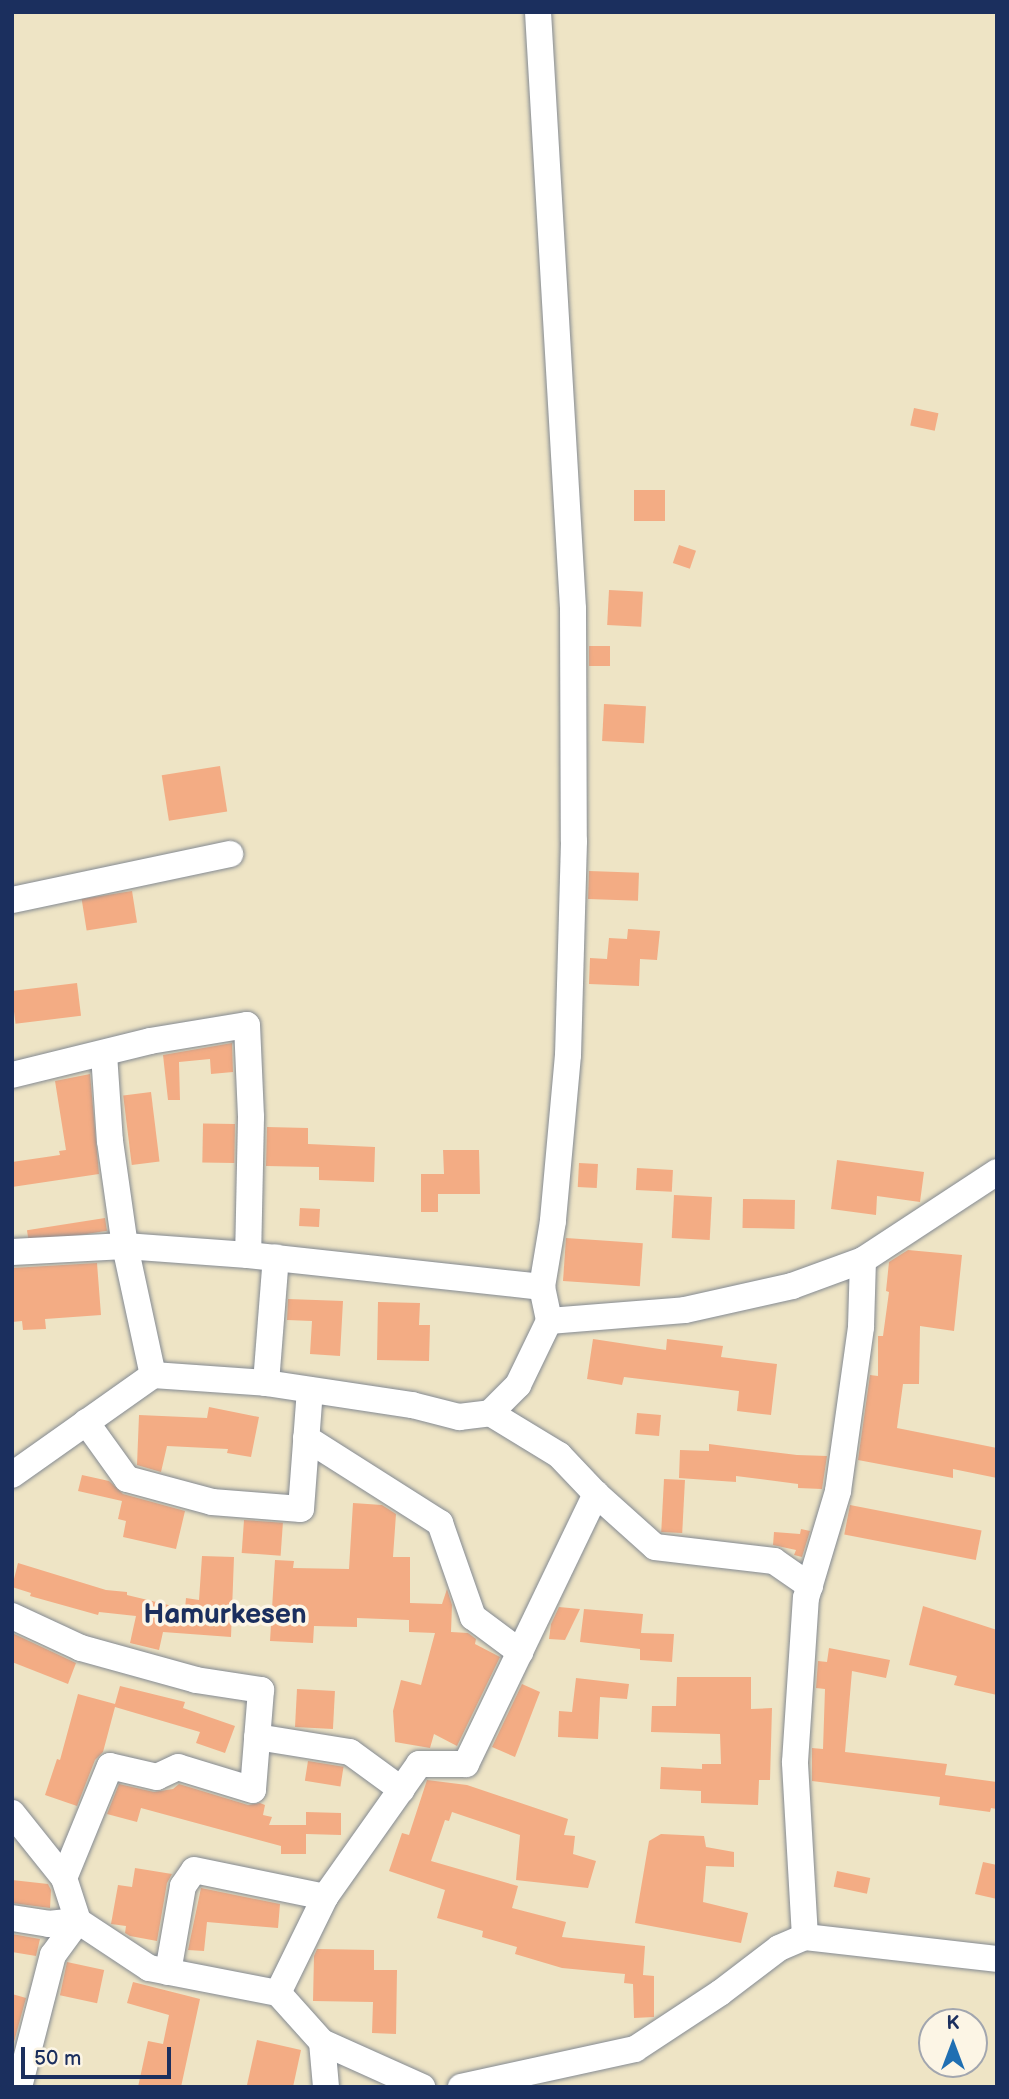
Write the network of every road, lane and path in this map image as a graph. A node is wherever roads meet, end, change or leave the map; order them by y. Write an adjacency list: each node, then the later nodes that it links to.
1 (538, 12): 12 (street)
2 (230, 854): 3 (street)
3 (12, 900)
4 (104, 1054): 5 (street); 7 (street); 9 (street)
5 (12, 1075)
6 (997, 1172): 11 (street)
7 (125, 1247): 8 (street); 9 (street); 14 (street)
8 (12, 1252)
9 (248, 1255): 10 (street)
10 (276, 1257): 12 (street); 15 (street)
11 (863, 1259): 13 (street); 22 (street)
12 (542, 1287): 13 (street)
13 (549, 1321): 17 (street)
14 (153, 1375): 15 (street); 18 (street)
15 (266, 1383): 16 (street)
16 (310, 1390): 17 (street); 19 (street)
17 (491, 1413): 21 (street)
18 (86, 1422): 19 (street); 20 (street)
19 (306, 1438): 24 (street)
20 (12, 1475)
21 (596, 1494): 22 (street); 24 (street)
22 (810, 1586): 32 (street)
23 (12, 1616): 25 (street)
24 (520, 1652): 26 (street)
25 (257, 1737): 26 (street); 28 (street)
26 (402, 1790): 29 (street)
27 (12, 1813): 28 (street)
28 (64, 1878): 31 (street)
29 (325, 1897): 34 (street); 35 (street)
30 (12, 1917): 31 (street)
31 (78, 1921): 34 (street); 37 (street)
32 (805, 1937): 33 (street); 40 (street)
33 (997, 1959)
34 (168, 1972): 35 (street)
35 (278, 1993): 36 (street)
36 (322, 2042): 38 (street); 39 (street)
37 (19, 2087)
38 (326, 2087)
39 (422, 2087)
40 (461, 2087)

